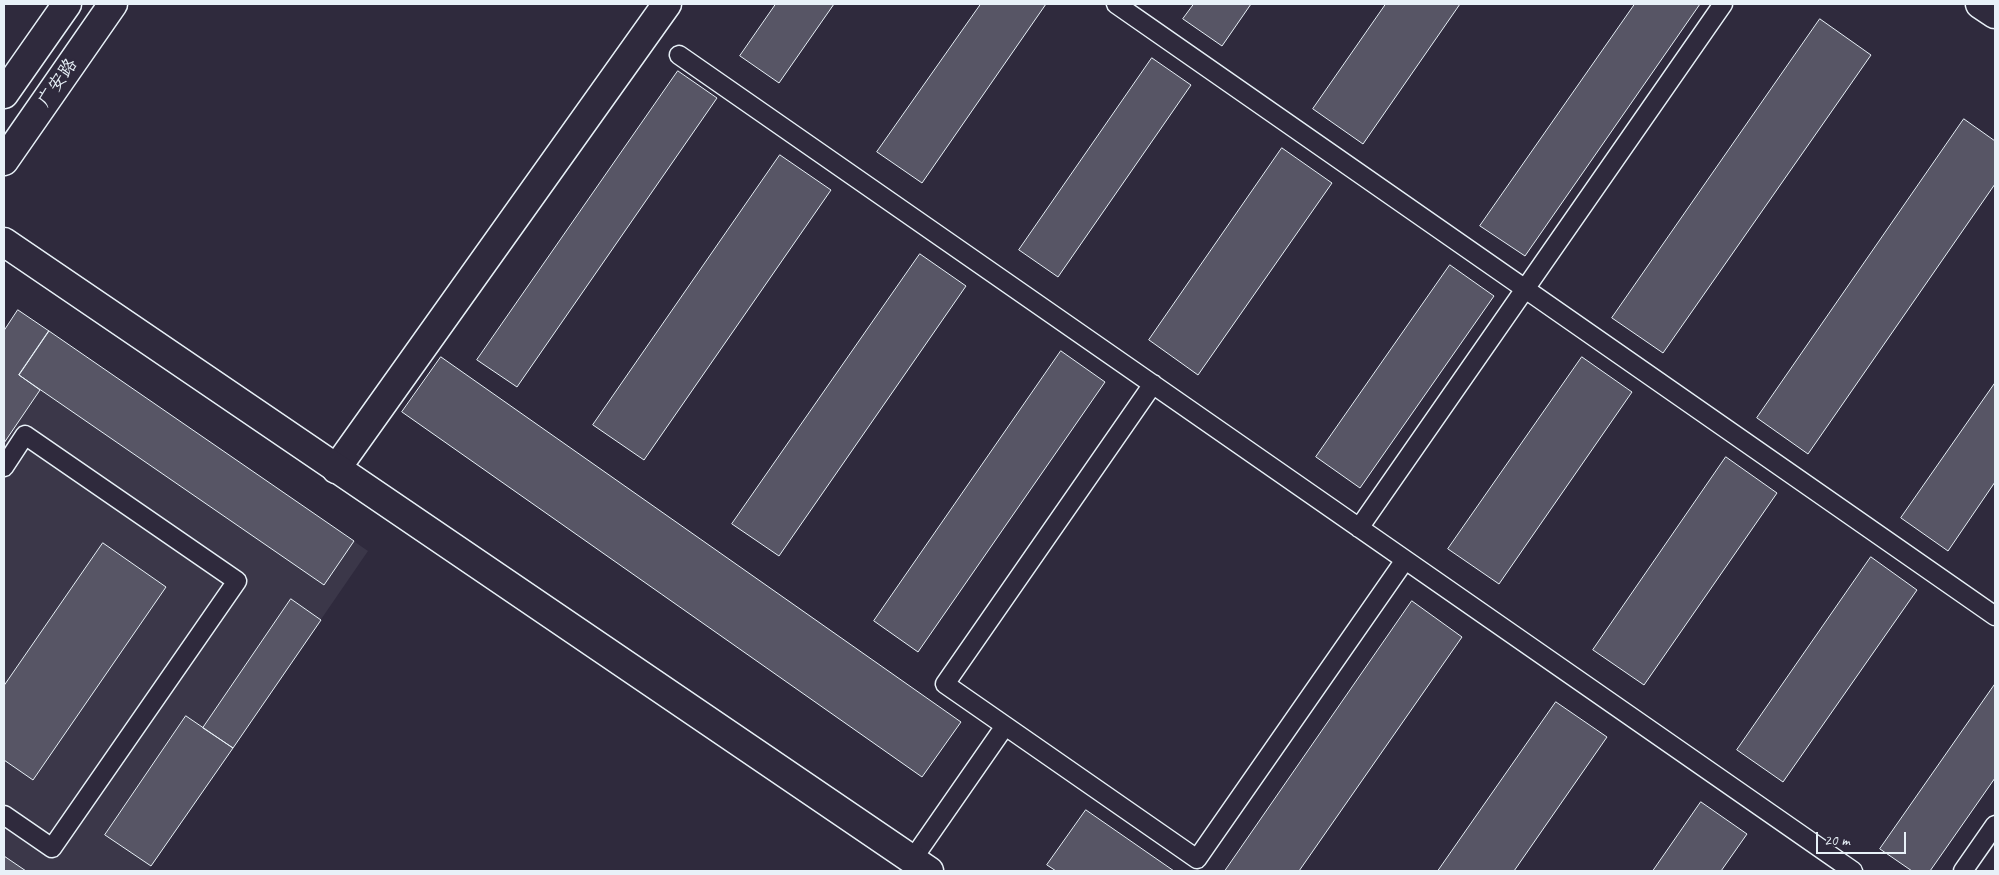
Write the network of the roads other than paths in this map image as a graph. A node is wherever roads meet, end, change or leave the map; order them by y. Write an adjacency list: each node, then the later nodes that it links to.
1 (67, 4): 9 (street)
2 (113, 4): 10 (street, 广安路)
3 (667, 4): 15 (street)
4 (1116, 4): 12 (lane)
5 (1723, 4): 12 (lane)
6 (1980, 4): 7 (street)
7 (1995, 14)
8 (679, 55): 13 (lane)
9 (4, 94)
10 (4, 161)
11 (4, 242): 15 (street)
12 (1525, 288): 16 (lane); 18 (lane)
13 (1153, 384): 16 (lane); 19 (lane)
14 (4, 467): 20 (lane)
15 (336, 468): 22 (street)
16 (1359, 528): 17 (lane)
17 (1405, 560): 19 (lane); 23 (lane)
18 (1995, 616)
19 (1005, 726): 22 (lane)
20 (4, 815)
21 (1995, 825): 24 (lane)
22 (919, 867)
23 (1853, 871)
24 (1963, 871)

